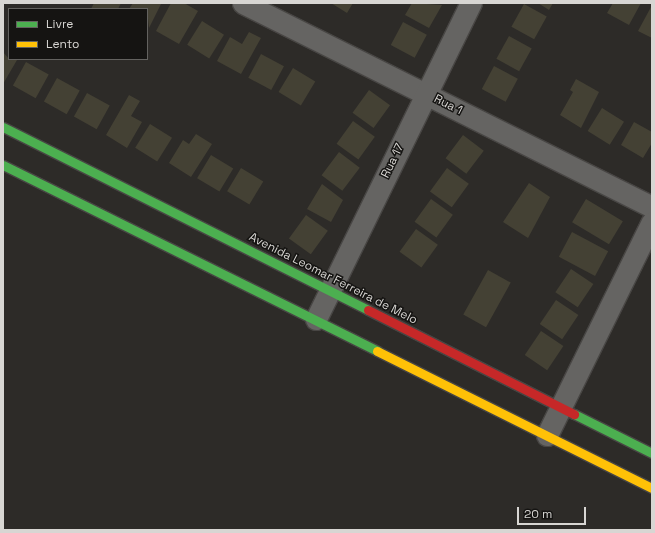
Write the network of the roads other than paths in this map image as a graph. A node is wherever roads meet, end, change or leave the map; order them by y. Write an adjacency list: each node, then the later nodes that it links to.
1 (243, 3): 3 (street, Rua 1)
2 (472, 3): 3 (street, Rua 17)
3 (426, 94): 6 (street, Rua 1); 8 (street, Rua 17)
4 (3, 127): 8 (street, Avenida Leomar Ferreira de Melo)
5 (3, 165): 9 (street)
6 (652, 207)
7 (652, 222): 10 (street)
8 (330, 290): 9 (street, Rua 17); 10 (street, Avenida Leomar Ferreira de Melo)
9 (316, 319): 11 (street)
10 (561, 408): 11 (street); 12 (street, Avenida Leomar Ferreira de Melo)
11 (547, 435): 13 (street)
12 (652, 453)
13 (652, 488)

